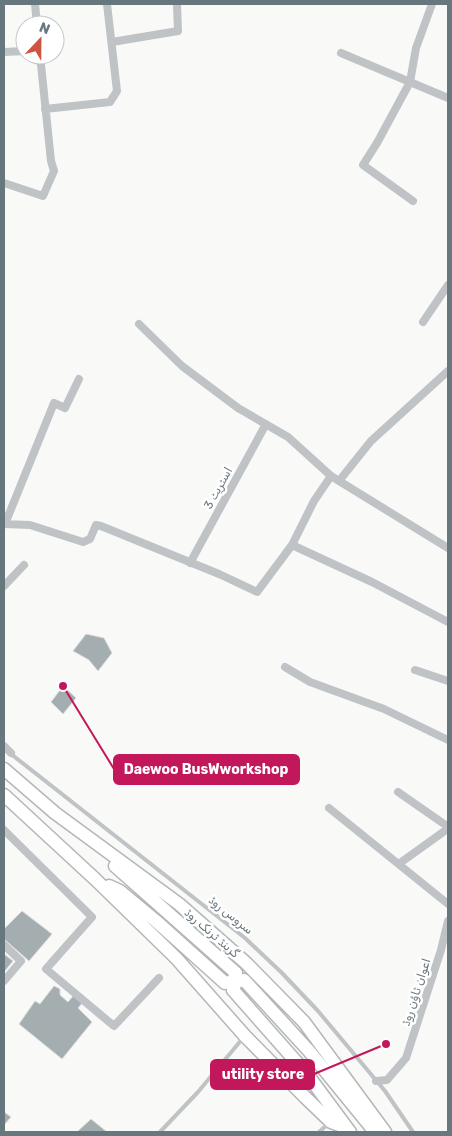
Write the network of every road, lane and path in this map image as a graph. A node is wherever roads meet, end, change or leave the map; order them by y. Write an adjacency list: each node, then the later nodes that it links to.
1 (107, 4): 4 (street)
2 (177, 4): 4 (street)
3 (432, 4): 7 (street)
4 (112, 42): 9 (street)
5 (341, 53): 7 (street)
6 (41, 65): 9 (street)
7 (410, 82): 8 (street); 11 (street)
8 (448, 98)
9 (45, 109): 10 (street)
10 (4, 183)
11 (413, 201)
12 (448, 285): 13 (street)
13 (423, 322)
14 (139, 324): 17 (street)
15 (448, 371): 19 (street)
16 (79, 378): 20 (street)
17 (266, 424): 18 (street); 23 (street, اسٹریٹ 3)
18 (331, 476): 19 (street); 21 (street)
19 (339, 481): 22 (street)
20 (4, 524): 23 (street)
21 (292, 545): 23 (street); 26 (street)
22 (448, 548)
23 (190, 563)
24 (24, 565): 25 (street)
25 (4, 586)
26 (448, 622)
27 (285, 668): 30 (street)
28 (415, 670): 29 (street)
29 (448, 681)
30 (448, 740)
31 (4, 747): 32 (street)
32 (11, 753): 47 (lane, سروس روڈ)
33 (4, 769): 37 (highway, گرینڈ ٹرنک روڈ)
34 (398, 792): 39 (street)
35 (4, 795): 40 (highway)
36 (329, 808): 39 (street)
37 (55, 813): 40 (highway); 53 (highway, گرینڈ ٹرنک روڈ)
38 (4, 830): 44 (street)
39 (400, 863): 41 (street)
40 (95, 878): 46 (highway)
41 (448, 904)
42 (448, 921): 47 (street, اعوان ٹاؤن روڈ)
43 (4, 946): 45 (street)
44 (159, 978)
45 (4, 981)
46 (245, 1036): 48 (highway); 50 (lane)
47 (376, 1081): 54 (lane, سروس روڈ)
48 (331, 1122): 49 (highway); 51 (lane)
49 (348, 1130): 52 (highway)
50 (160, 1132)
51 (319, 1132)
52 (375, 1132)
53 (385, 1132)
54 (413, 1132)

